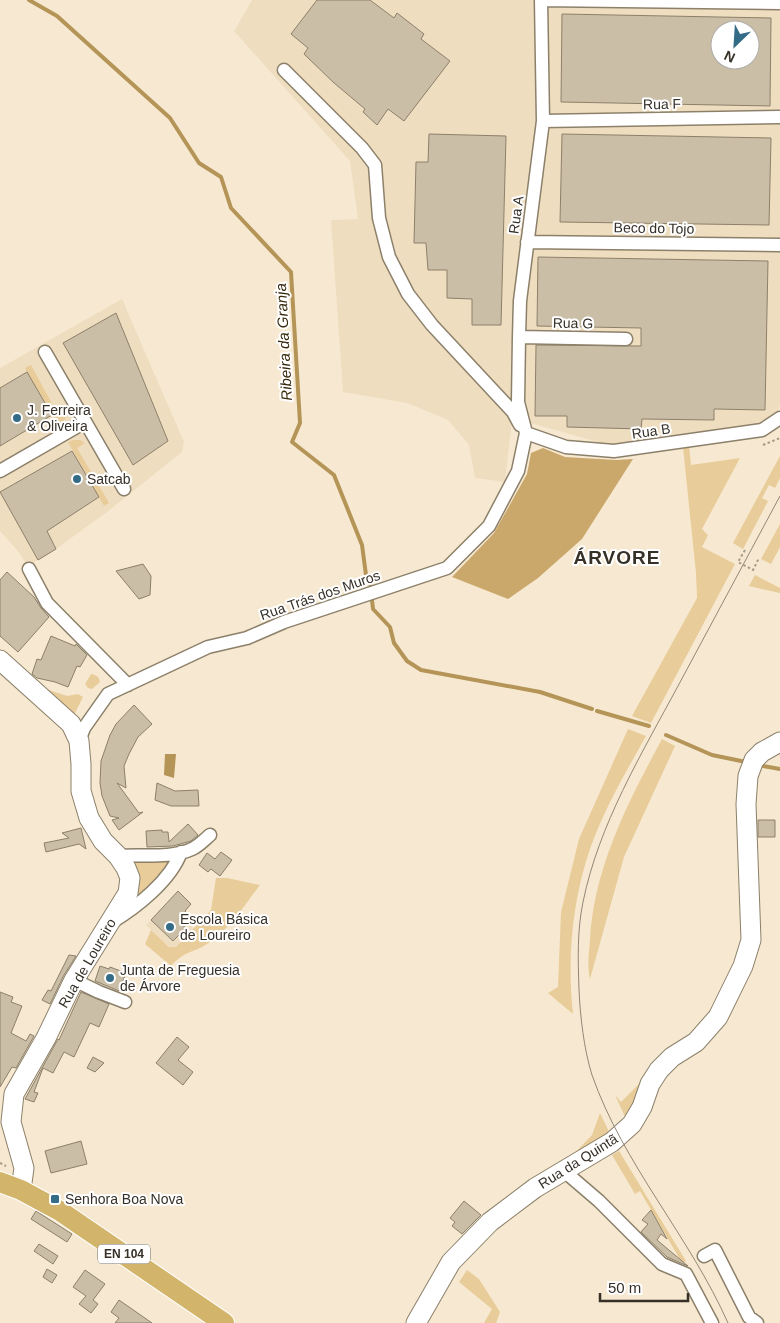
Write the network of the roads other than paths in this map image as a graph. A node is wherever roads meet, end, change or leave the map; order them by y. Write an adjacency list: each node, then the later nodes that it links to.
1 (541, 0): 2 (street); 5 (street, Rua A)
2 (780, 2)
3 (284, 70): 13 (street)
4 (780, 118): 5 (street, Rua F)
5 (544, 121): 6 (street, Rua A)
6 (527, 242): 7 (street, Beco do Tojo); 8 (street, Rua A)
7 (780, 244)
8 (519, 337): 9 (street, Rua G); 13 (street, Rua A)
9 (626, 339)
10 (45, 352): 12 (street)
11 (780, 418): 13 (street, Rua B)
12 (85, 422): 14 (street); 15 (street)
13 (526, 433): 18 (street, Rua Trás dos Muros)
14 (0, 471)
15 (124, 489)
16 (29, 569): 18 (street)
17 (0, 660): 19 (street)
18 (128, 685): 19 (street, Rua Trás dos Muros)
19 (79, 741): 23 (street, Rua de Loureiro)
20 (780, 742): 29 (street, Rua da Quintã)
21 (210, 835): 22 (street)
22 (182, 852): 23 (street); 24 (street)
23 (118, 856): 24 (street, Rua de Loureiro)
24 (108, 925): 25 (street, Rua de Loureiro)
25 (74, 980): 26 (street); 27 (street, Rua de Loureiro)
26 (125, 1002)
27 (14, 1094): 28 (street); 31 (street, Rua de Loureiro)
28 (0, 1109)
29 (564, 1172): 34 (street, Rua da Quintã); 35 (street)
30 (5, 1176): 31 (main road, EN 104)
31 (21, 1190): 33 (main road, EN 104)
32 (704, 1256): 36 (street)
33 (224, 1323)
34 (416, 1323)
35 (712, 1323)
36 (757, 1323)

